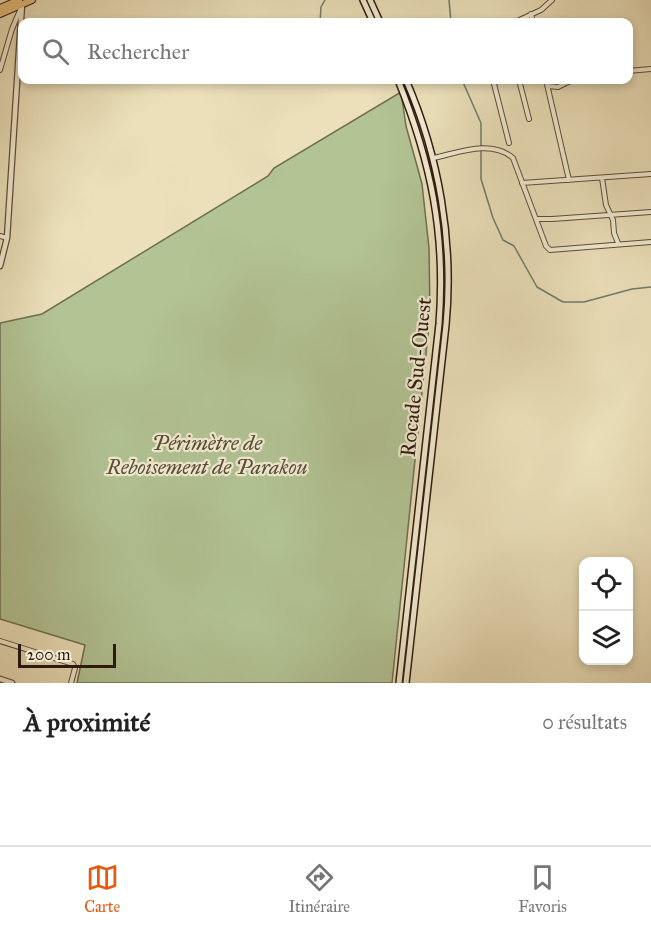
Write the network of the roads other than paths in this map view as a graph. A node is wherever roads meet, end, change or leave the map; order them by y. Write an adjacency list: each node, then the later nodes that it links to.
1 (31, 0): 5 (main road)
2 (363, 0): 10 (main road)
3 (370, 0): 11 (main road)
4 (552, 0): 8 (street)
5 (21, 2): 6 (main road); 7 (main road); 9 (street); 16 (street)
6 (0, 8)
7 (0, 14)
8 (531, 14): 12 (street); 13 (street)
9 (20, 18)
10 (371, 18)
11 (378, 18)
12 (523, 18)
13 (532, 18)
14 (18, 56): 35 (street)
15 (651, 69): 17 (street)
16 (0, 70)
17 (633, 71)
18 (400, 84): 43 (main road, Rocade Sud-Ouest)
19 (408, 84): 26 (main road, Rocade Sud-Ouest)
20 (494, 84): 25 (street)
21 (520, 84): 24 (street)
22 (564, 84): 23 (street)
23 (548, 86): 29 (street)
24 (529, 119)
25 (509, 143)
26 (433, 158): 30 (street); 44 (main road, Rocade Sud-Ouest)
27 (651, 174): 28 (street)
28 (602, 178): 29 (street); 32 (street)
29 (569, 180): 30 (street)
30 (522, 183): 33 (street)
31 (651, 212): 32 (street)
32 (610, 215): 33 (street); 37 (street)
33 (536, 219): 37 (street)
34 (0, 236): 35 (street)
35 (8, 238): 38 (street)
36 (651, 242): 37 (street)
37 (618, 243)
38 (0, 266)
39 (0, 642): 42 (street)
40 (4, 681): 41 (street)
41 (12, 683)
42 (71, 683)
43 (399, 683)
44 (406, 683)

